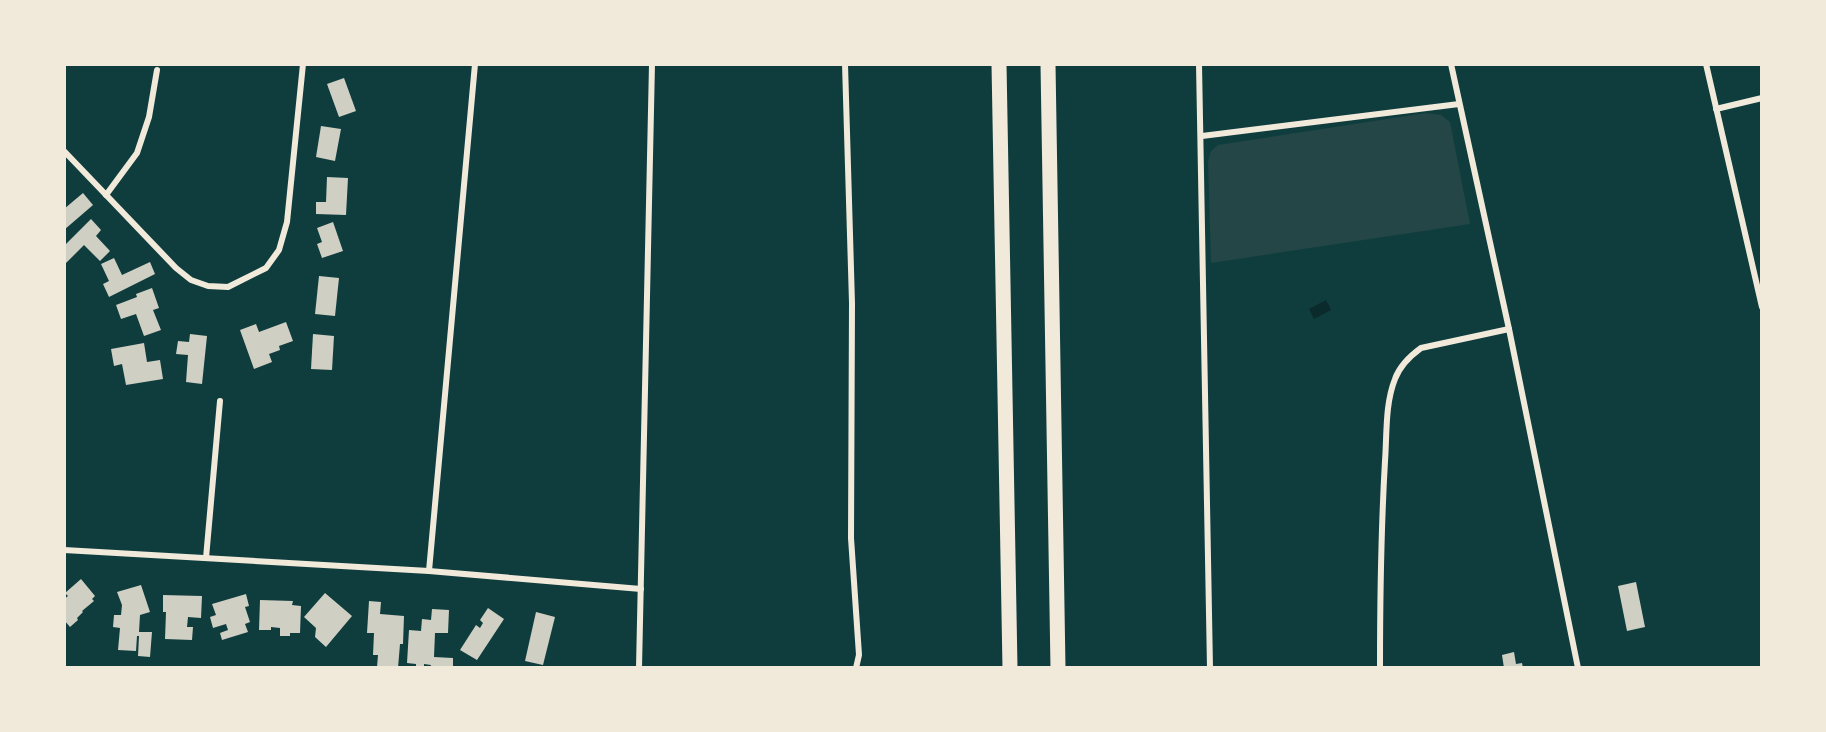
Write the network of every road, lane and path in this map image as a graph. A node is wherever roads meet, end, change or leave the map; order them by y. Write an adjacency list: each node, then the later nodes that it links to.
1 (303, 64): 16 (street)
2 (475, 64): 22 (street)
3 (652, 64): 23 (street)
4 (845, 64): 25 (street)
5 (999, 64): 26 (highway)
6 (1048, 64): 27 (highway)
7 (1199, 64): 14 (street)
8 (1451, 64): 12 (street)
9 (1706, 64): 13 (street)
10 (157, 70): 16 (street)
11 (1761, 98): 13 (street)
12 (1459, 104): 14 (street); 18 (street)
13 (1716, 109): 17 (street)
14 (1202, 136): 28 (street)
15 (64, 151): 16 (street)
16 (106, 195)
17 (1761, 307)
18 (1509, 329): 29 (street); 30 (street)
19 (220, 401): 21 (street)
20 (64, 550): 21 (street)
21 (206, 558): 22 (street)
22 (429, 571): 23 (street)
23 (641, 589): 24 (street)
24 (639, 668)
25 (856, 668)
26 (1010, 668)
27 (1058, 668)
28 (1210, 668)
29 (1380, 668)
30 (1578, 668)

